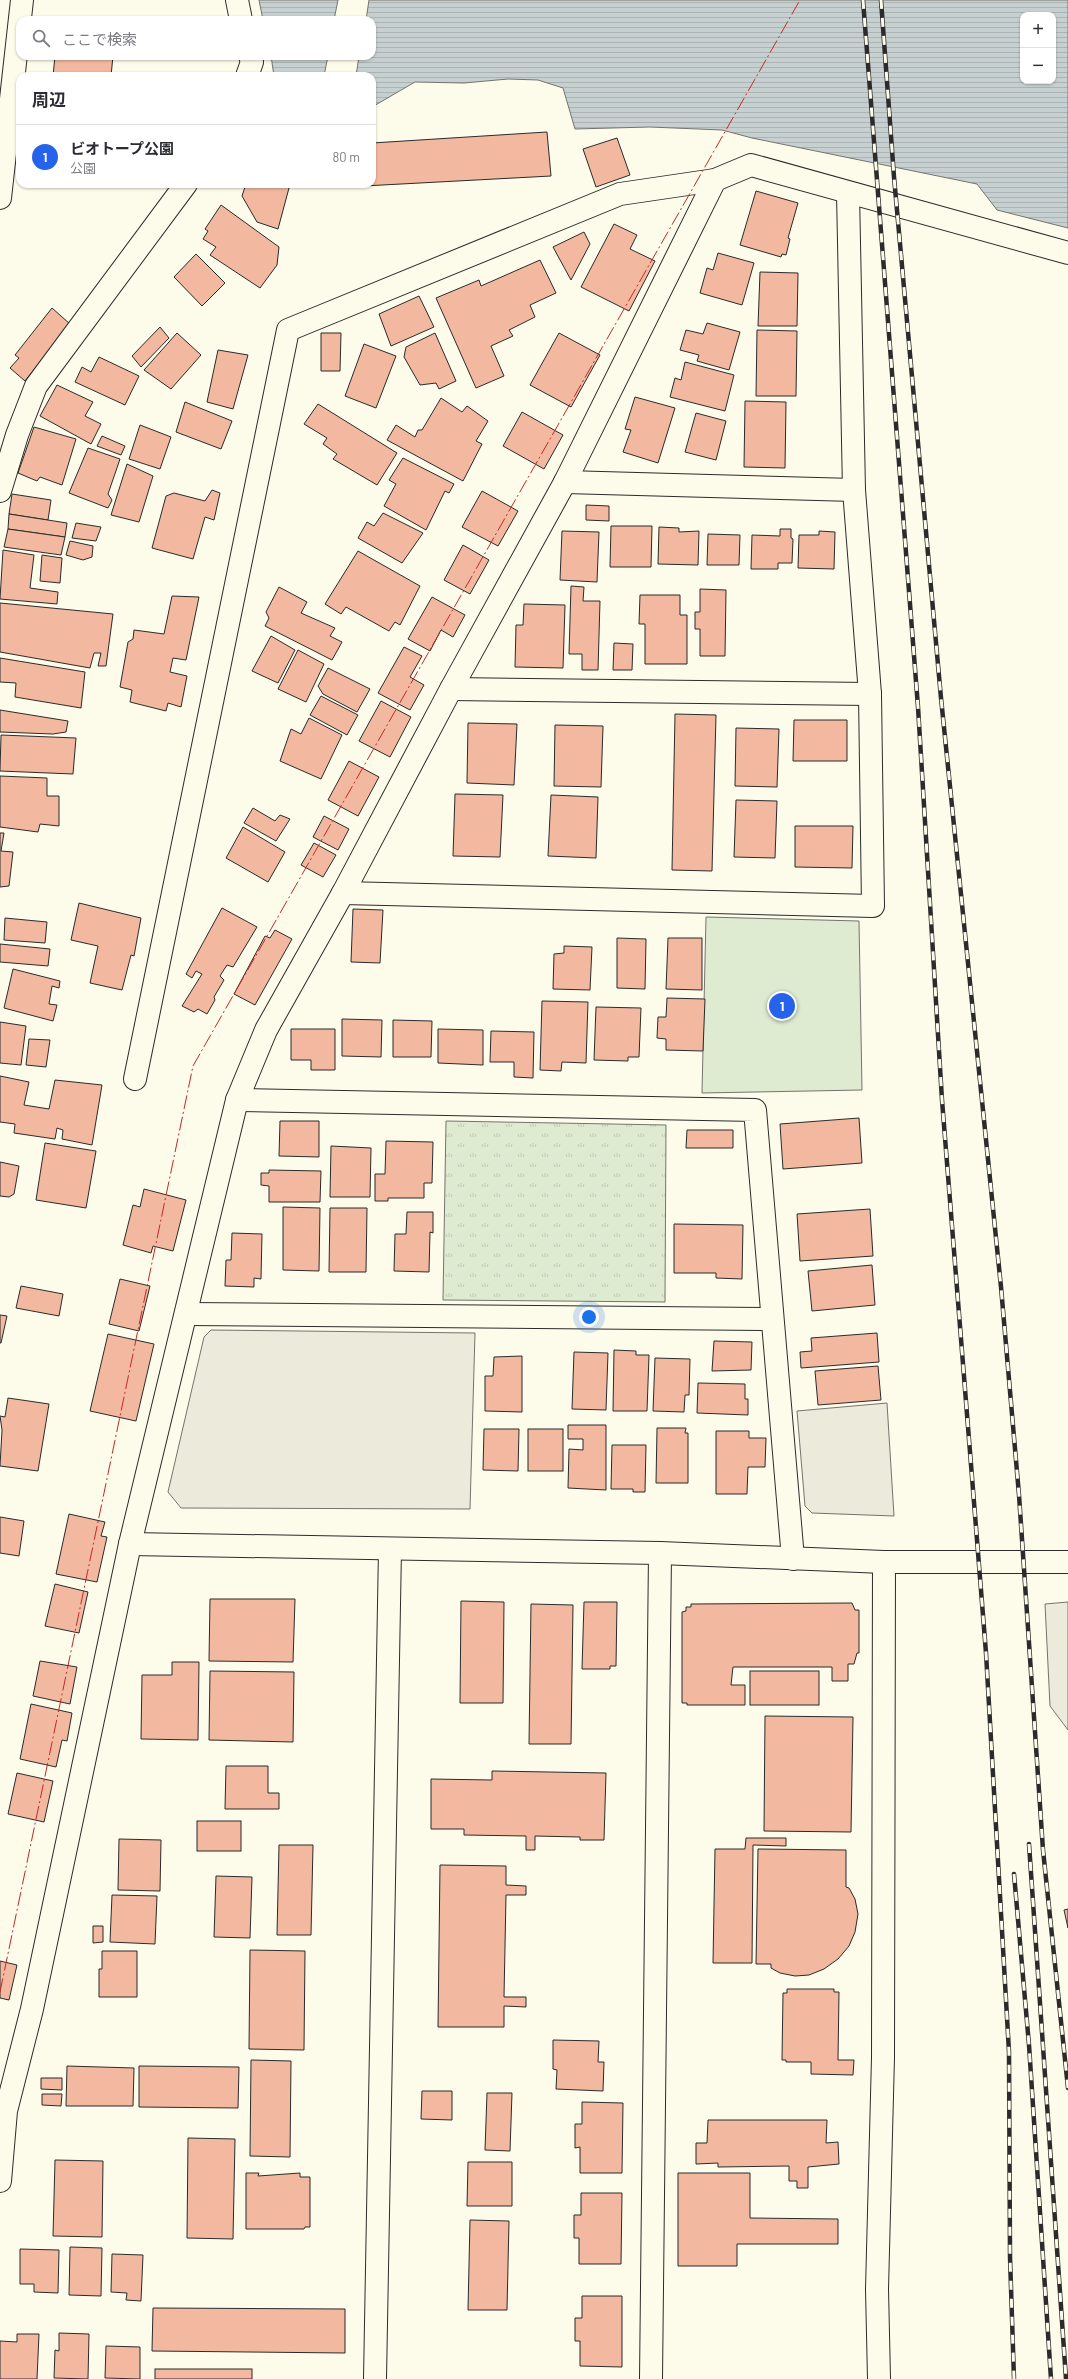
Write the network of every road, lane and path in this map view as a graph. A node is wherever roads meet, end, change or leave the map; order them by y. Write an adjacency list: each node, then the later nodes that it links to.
1 (22, 0): 3 (street)
2 (237, 0): 4 (street)
3 (20, 16)
4 (240, 16)
5 (16, 54): 11 (street)
6 (251, 60): 7 (street)
7 (248, 72)
8 (715, 180): 10 (street); 13 (street); 19 (street)
9 (183, 188): 15 (street)
10 (848, 193): 12 (street); 14 (street)
11 (0, 198)
12 (1068, 253)
13 (565, 482): 14 (street); 16 (street)
14 (854, 490): 17 (street)
15 (0, 491)
16 (451, 689): 17 (street); 18 (street)
17 (870, 694): 18 (street)
18 (343, 893): 20 (street)
19 (135, 1079)
20 (237, 1100): 21 (street); 22 (street)
21 (186, 1314): 22 (street); 23 (street)
22 (772, 1319): 26 (street)
23 (130, 1544): 24 (street); 29 (street)
24 (390, 1549): 25 (street); 30 (street)
25 (660, 1553): 26 (street); 31 (street)
26 (793, 1559): 27 (street)
27 (884, 1562): 28 (street); 32 (street)
28 (1068, 1562)
29 (0, 2182)
30 (375, 2379)
31 (651, 2379)
32 (879, 2379)

